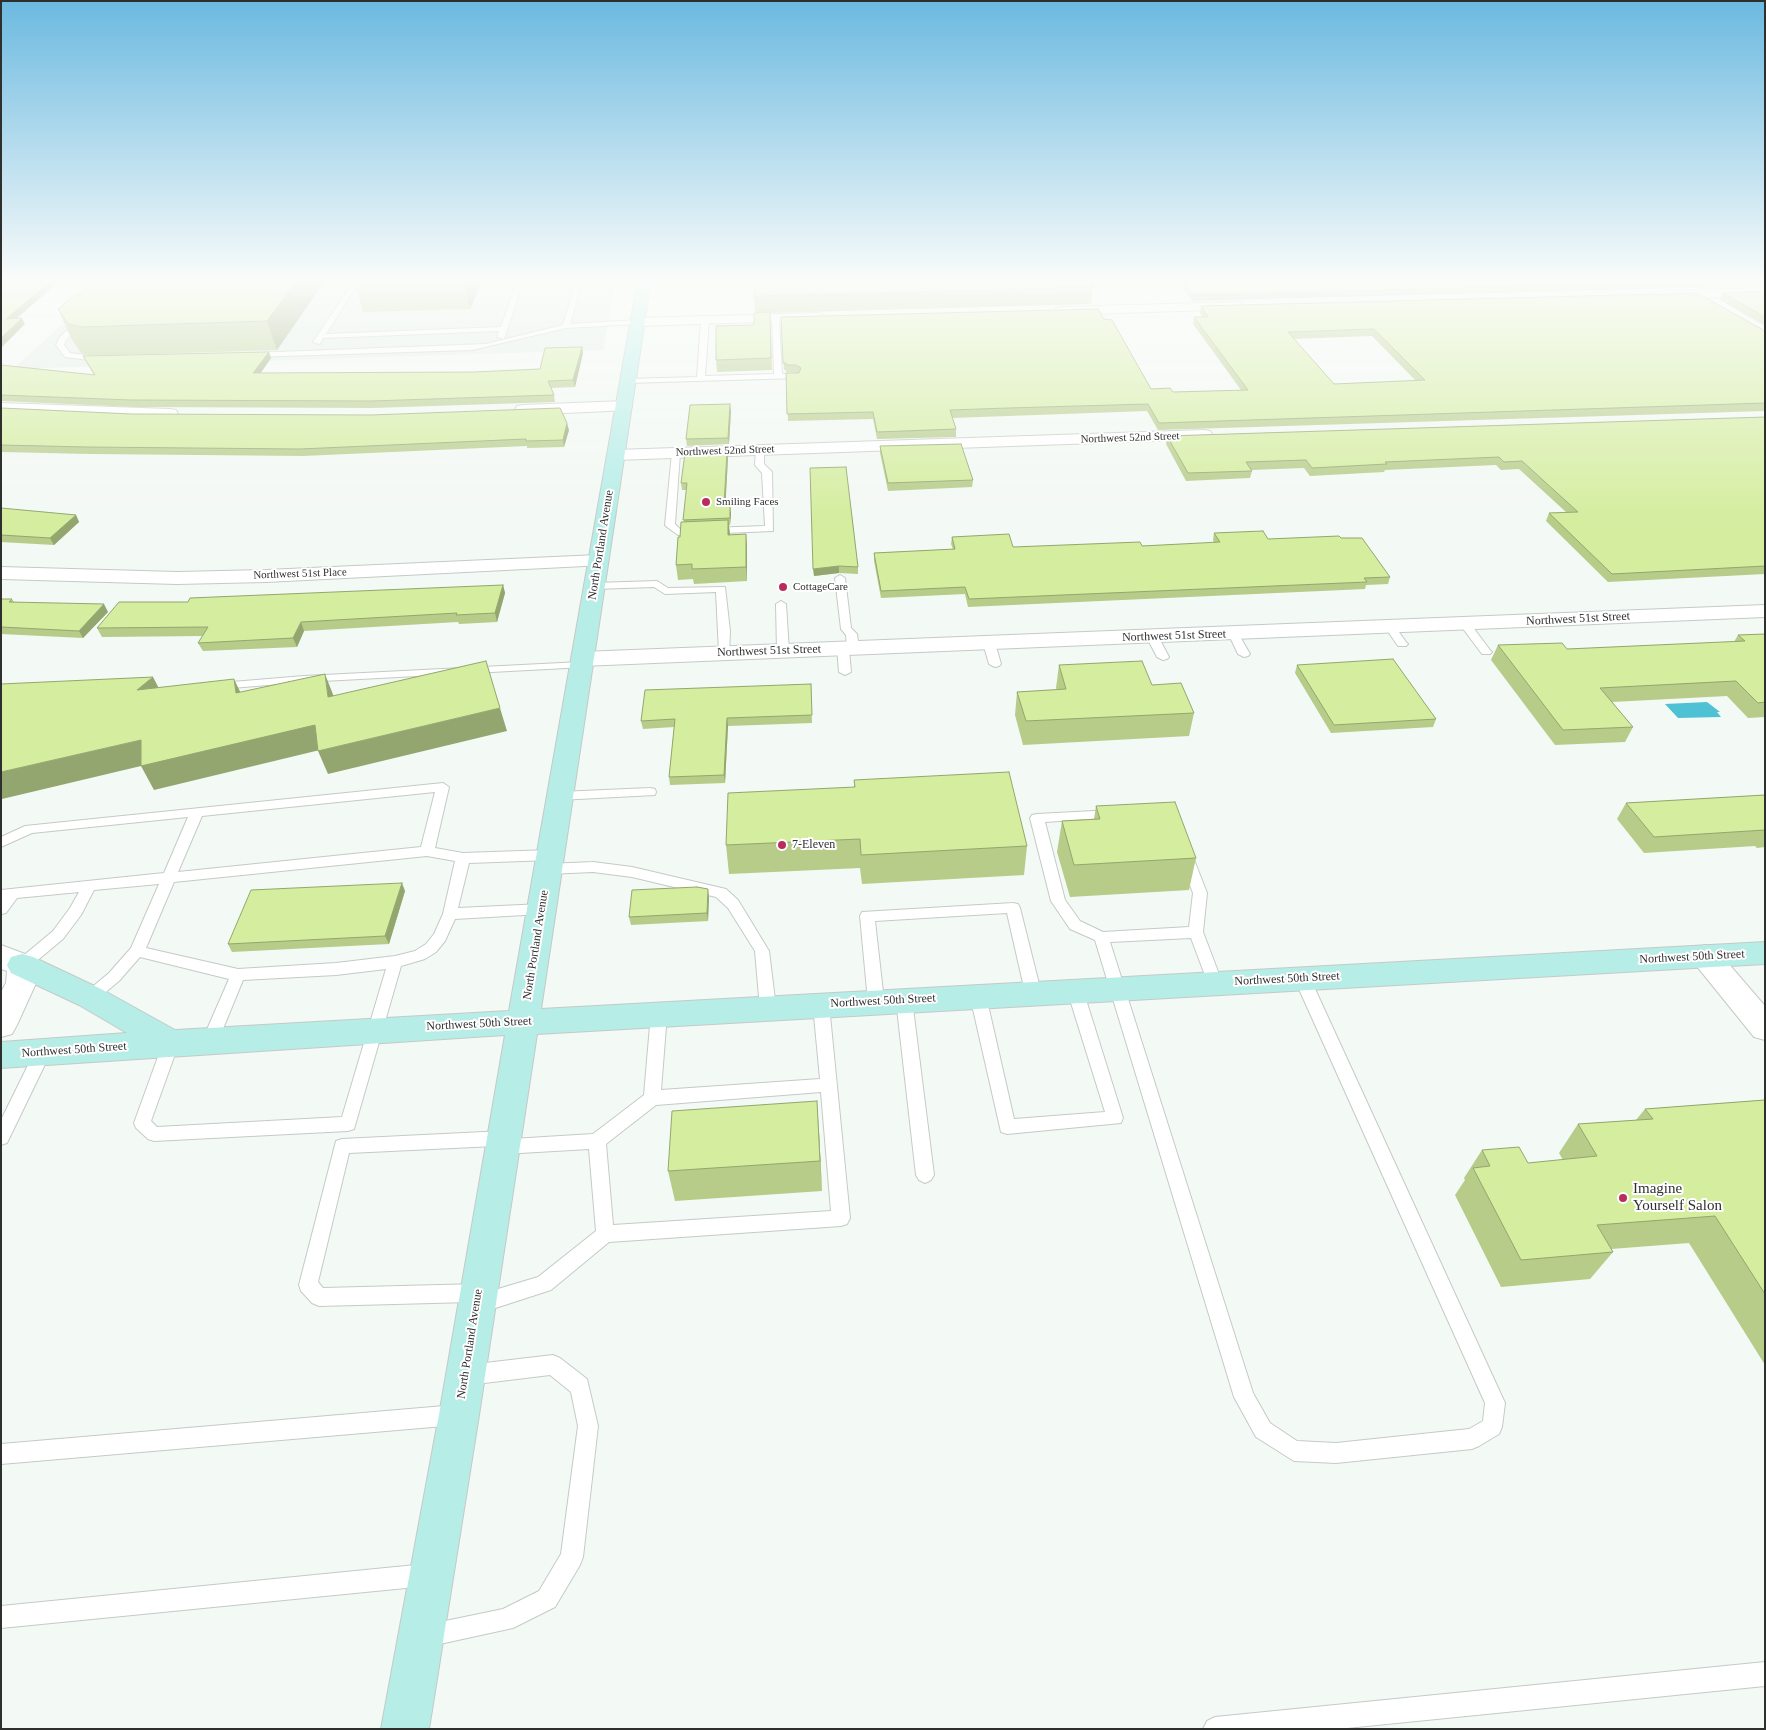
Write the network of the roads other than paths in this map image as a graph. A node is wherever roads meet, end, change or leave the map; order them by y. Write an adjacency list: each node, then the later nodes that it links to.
1 (107, 360): 2 (lane)
2 (112, 360)
3 (631, 360): 9 (main road, North Portland Avenue)
4 (702, 360): 8 (lane)
5 (777, 360): 6 (lane)
6 (778, 375): 7 (lane); 8 (lane)
7 (796, 376)
8 (701, 377): 9 (lane)
9 (628, 381): 10 (main road, North Portland Avenue)
10 (624, 406): 12 (street); 17 (main road, North Portland Avenue)
11 (1, 408): 13 (street)
12 (511, 411)
13 (190, 415)
14 (1218, 435): 15 (street, Northwest 52nd Street)
15 (760, 450): 16 (street, Northwest 52nd Street); 16 (lane)
16 (676, 453): 17 (street, Northwest 52nd Street)
17 (616, 455): 18 (main road, North Portland Avenue)
18 (598, 561): 19 (street, Northwest 51st Place); 21 (main road, North Portland Avenue)
19 (1, 572)
20 (840, 578): 28 (lane)
21 (594, 586): 31 (lane); 34 (main road, North Portland Avenue)
22 (782, 604): 29 (lane)
23 (1765, 611): 24 (street, Northwest 51st Street)
24 (1465, 624): 25 (street, Northwest 51st Street); 30 (lane)
25 (1233, 633): 26 (street, Northwest 51st Street); 32 (lane)
26 (1152, 636): 27 (street, Northwest 51st Street); 33 (lane)
27 (989, 643): 28 (street, Northwest 51st Street); 35 (lane)
28 (848, 648): 29 (street, Northwest 51st Street); 36 (lane)
29 (783, 651): 31 (street, Northwest 51st Street)
30 (1486, 652)
31 (725, 653): 34 (street, Northwest 51st Street)
32 (1244, 654)
33 (1163, 658)
34 (582, 662): 37 (lane); 39 (main road, North Portland Avenue)
35 (994, 664)
36 (845, 672)
37 (208, 687)
38 (650, 792): 39 (lane)
39 (560, 796): 46 (main road, North Portland Avenue)
40 (197, 812): 42 (lane); 44 (lane); 47 (lane)
41 (1130, 813): 54 (lane)
42 (1, 842)
43 (1182, 847): 53 (lane)
44 (426, 851): 45 (lane); 47 (lane)
45 (463, 858): 46 (lane); 52 (lane)
46 (549, 862): 51 (main road, North Portland Avenue); 70 (lane)
47 (170, 877): 48 (lane); 55 (lane)
48 (89, 886): 49 (lane); 58 (lane)
49 (7, 894): 50 (lane)
50 (1, 909)
51 (542, 909): 52 (lane); 72 (main road, North Portland Avenue)
52 (450, 914): 59 (lane)
53 (1196, 932): 54 (lane); 62 (lane)
54 (1101, 937): 63 (lane)
55 (137, 951): 60 (lane); 67 (lane)
56 (1765, 953): 57 (main road, Northwest 50th Street)
57 (1705, 956): 61 (main road, Northwest 50th Street); 74 (street)
58 (12, 960): 67 (main road); 73 (street)
59 (395, 962): 60 (lane); 75 (lane)
60 (238, 975): 76 (lane)
61 (1302, 978): 62 (main road, Northwest 50th Street); 63 (lane)
62 (1214, 982): 63 (main road, Northwest 50th Street)
63 (1116, 988): 64 (main road, Northwest 50th Street)
64 (1075, 990): 65 (main road, Northwest 50th Street); 66 (lane)
65 (1032, 992): 66 (main road, Northwest 50th Street); 68 (lane)
66 (978, 996): 68 (main road, Northwest 50th Street)
67 (90, 997): 77 (main road)
68 (890, 1001): 69 (main road, Northwest 50th Street); 87 (lane)
69 (821, 1005): 70 (main road, Northwest 50th Street); 80 (lane)
70 (768, 1008): 71 (main road, Northwest 50th Street)
71 (659, 1014): 72 (main road, Northwest 50th Street); 81 (lane)
72 (523, 1022): 75 (main road, Northwest 50th Street); 85 (main road, North Portland Avenue)
73 (1, 1026)
74 (1765, 1028)
75 (376, 1030): 76 (main road, Northwest 50th Street); 82 (lane)
76 (210, 1040): 77 (main road, Northwest 50th Street)
77 (171, 1043): 78 (main road, Northwest 50th Street); 82 (lane)
78 (42, 1052): 79 (main road, Northwest 50th Street); 83 (lane)
79 (1, 1055)
80 (828, 1085): 81 (lane); 88 (lane)
81 (652, 1098): 84 (lane)
82 (348, 1124): 86 (lane)
83 (1, 1138)
84 (597, 1141): 85 (lane); 88 (lane)
85 (503, 1143): 86 (lane); 89 (main road, North Portland Avenue)
86 (342, 1146): 89 (lane)
87 (925, 1175)
88 (605, 1234): 89 (lane)
89 (478, 1299): 90 (main road, North Portland Avenue)
90 (462, 1395): 91 (lane); 92 (main road, North Portland Avenue); 94 (lane)
91 (1, 1454)
92 (431, 1575): 93 (lane); 94 (main road, North Portland Avenue)
93 (1, 1617)
94 (420, 1637): 96 (main road, North Portland Avenue)
95 (1765, 1674): 97 (lane)
96 (405, 1729)
97 (1215, 1729)

